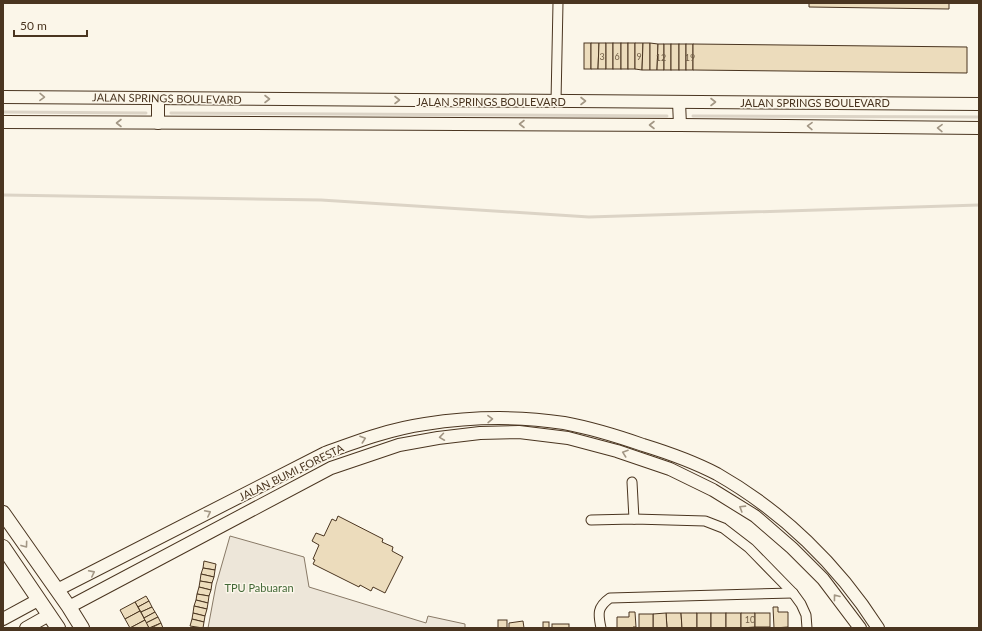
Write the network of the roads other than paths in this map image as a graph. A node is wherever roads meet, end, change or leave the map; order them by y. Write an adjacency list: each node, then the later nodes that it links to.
1 (558, 3): 4 (street)
2 (3, 97): 3 (main road, JALAN SPRINGS BOULEVARD, one-way to 3)
3 (158, 98): 4 (main road, JALAN SPRINGS BOULEVARD, one-way to 4); 8 (main road)
4 (556, 101): 5 (main road, JALAN SPRINGS BOULEVARD, one-way to 5)
5 (679, 102): 6 (main road, JALAN SPRINGS BOULEVARD, one-way to 6); 9 (main road)
6 (979, 104)
7 (3, 122): 8 (main road, one-way to 7)
8 (158, 123): 9 (main road, one-way to 8)
9 (680, 125): 10 (main road, one-way to 9)
10 (979, 128)
11 (278, 477): 13 (main road); 18 (main road, JALAN BUMI FORESTA, one-way to 11); 24 (main road, JALAN BUMI FORESTA, one-way to 24)
12 (632, 482): 16 (street)
13 (286, 492): 21 (main road, JALAN BUMI FORESTA); 30 (main road, JALAN BUMI FORESTA, one-way to 13)
14 (3, 513): 18 (main road, one-way to 18)
15 (591, 520): 16 (street)
16 (634, 520): 19 (street)
17 (3, 547): 20 (main road)
18 (57, 590): 21 (main road)
19 (793, 593): 28 (street); 29 (street)
20 (38, 600): 22 (main road); 23 (main road)
21 (69, 607): 27 (main road)
22 (49, 615): 25 (main road); 26 (main road)
23 (3, 619)
24 (876, 627)
25 (26, 628)
26 (58, 628)
27 (82, 628)
28 (601, 628)
29 (807, 628)
30 (860, 628)

